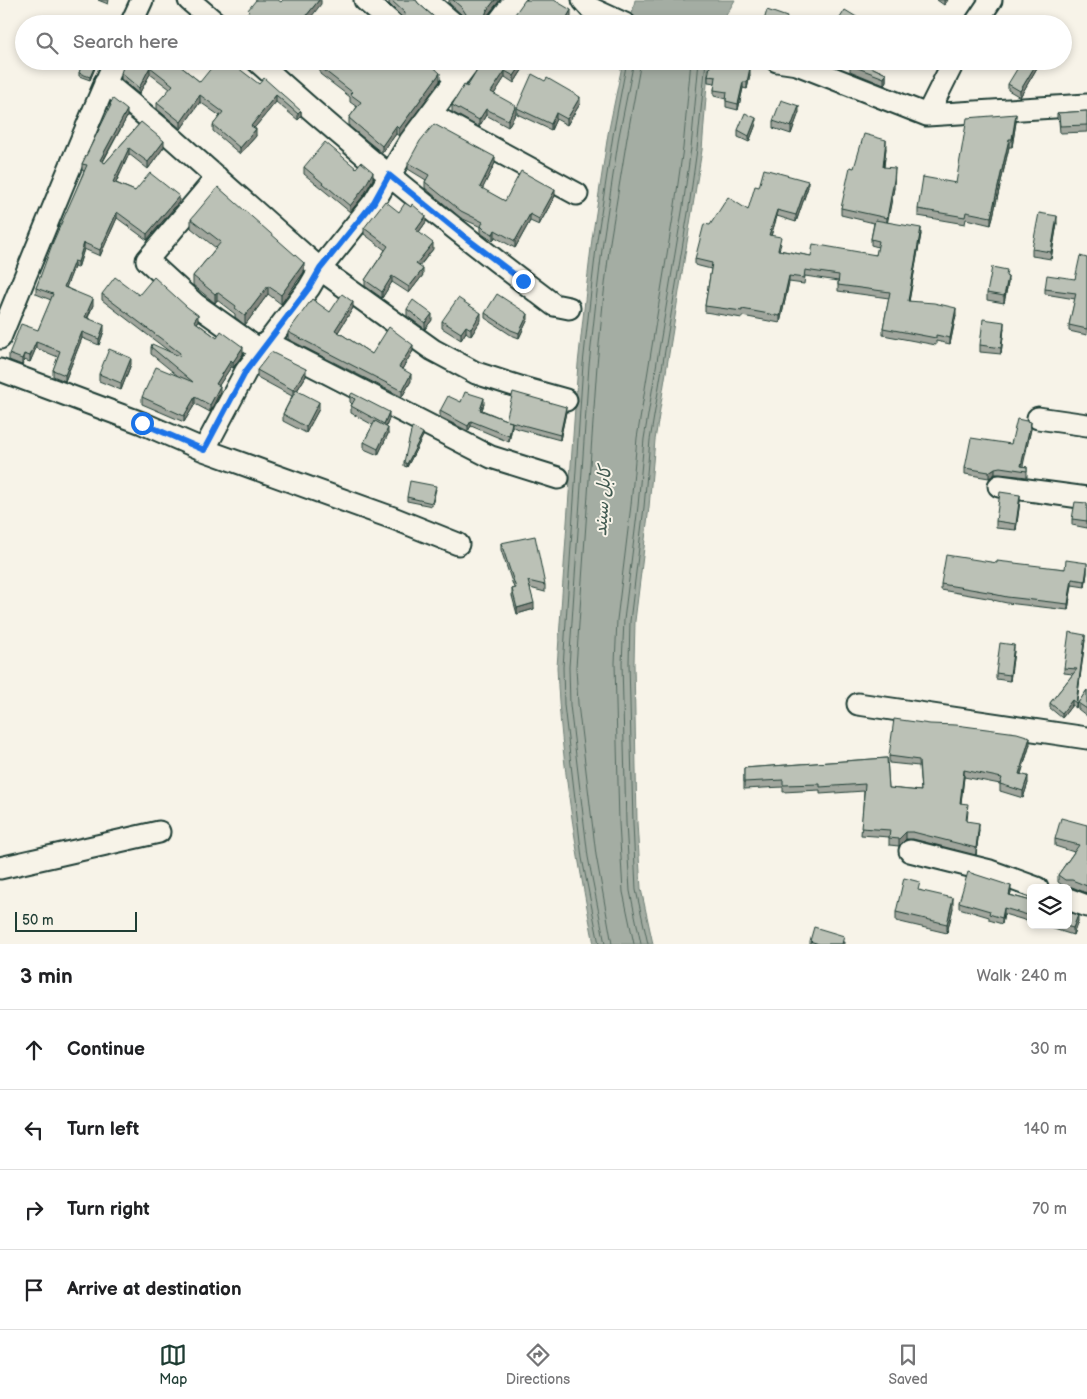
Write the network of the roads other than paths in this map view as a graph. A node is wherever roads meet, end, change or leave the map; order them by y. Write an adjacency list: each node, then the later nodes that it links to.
1 (142, 0): 8 (street)
2 (189, 0): 9 (street)
3 (365, 0): 10 (street)
4 (426, 0): 11 (street)
5 (515, 0): 12 (street)
6 (583, 0): 13 (street)
7 (991, 0): 14 (street)
8 (135, 15)
9 (206, 15)
10 (382, 15)
11 (444, 15)
12 (504, 15)
13 (605, 15)
14 (982, 15)
15 (111, 70): 22 (street)
16 (267, 70): 26 (street)
17 (446, 70): 21 (street)
18 (464, 70): 21 (street)
19 (812, 70): 25 (street)
20 (950, 70): 25 (street)
21 (457, 79): 24 (street)
22 (105, 82): 27 (street); 31 (street)
23 (1087, 106): 25 (street)
24 (430, 114): 26 (street); 28 (street)
25 (927, 115)
26 (389, 175): 29 (street); 30 (street)
27 (216, 177): 29 (street); 32 (street)
28 (577, 194)
29 (320, 269): 32 (street); 34 (street)
30 (569, 308)
31 (0, 338)
32 (264, 347): 37 (street); 38 (street)
33 (0, 370): 37 (street)
34 (566, 400)
35 (1038, 418): 36 (street)
36 (1087, 425)
37 (204, 450): 41 (street)
38 (558, 478)
39 (999, 486): 40 (street)
40 (1087, 498)
41 (458, 544)
42 (858, 704): 43 (street)
43 (1087, 738)
44 (159, 832): 46 (street)
45 (910, 851): 47 (street)
46 (0, 868)
47 (1027, 884)
48 (1072, 900): 49 (street)
49 (1087, 906)

